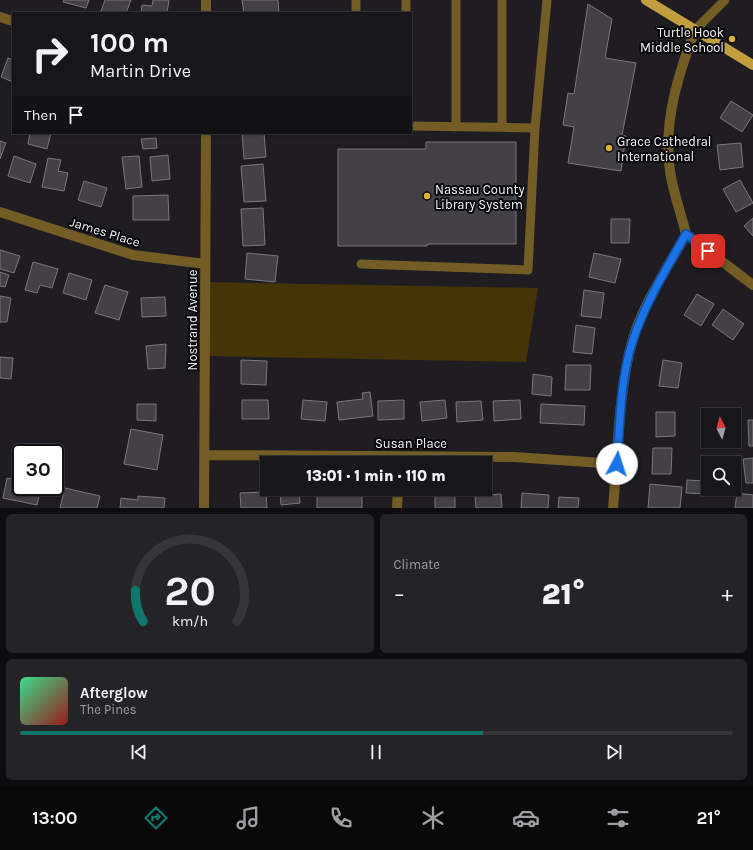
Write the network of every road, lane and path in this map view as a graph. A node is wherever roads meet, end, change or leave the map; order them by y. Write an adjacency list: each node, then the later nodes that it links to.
1 (206, 0): 9 (street)
2 (356, 0): 10 (lane)
3 (406, 0): 11 (lane)
4 (456, 0): 17 (lane)
5 (502, 0): 18 (lane)
6 (547, 0): 19 (lane)
7 (646, 0): 14 (main road)
8 (725, 0): 14 (lane)
9 (206, 12)
10 (356, 12)
11 (406, 12)
12 (0, 17): 13 (street)
13 (12, 21)
14 (695, 30): 15 (main road); 22 (street)
15 (753, 65)
16 (412, 126): 17 (lane)
17 (456, 126): 18 (lane)
18 (502, 127): 19 (lane)
19 (535, 128): 24 (lane)
20 (206, 134): 23 (street, Nostrand Avenue)
21 (0, 212): 23 (street, James Place)
22 (686, 234): 25 (street); 29 (street)
23 (205, 264): 26 (street, Nostrand Avenue)
24 (361, 264)
25 (753, 285)
26 (205, 455): 27 (street, Susan Place); 31 (street, Nostrand Avenue)
27 (260, 456)
28 (492, 458): 29 (street, Susan Place)
29 (617, 464): 33 (street)
30 (398, 496): 32 (street)
31 (204, 508)
32 (398, 508)
33 (613, 508)

